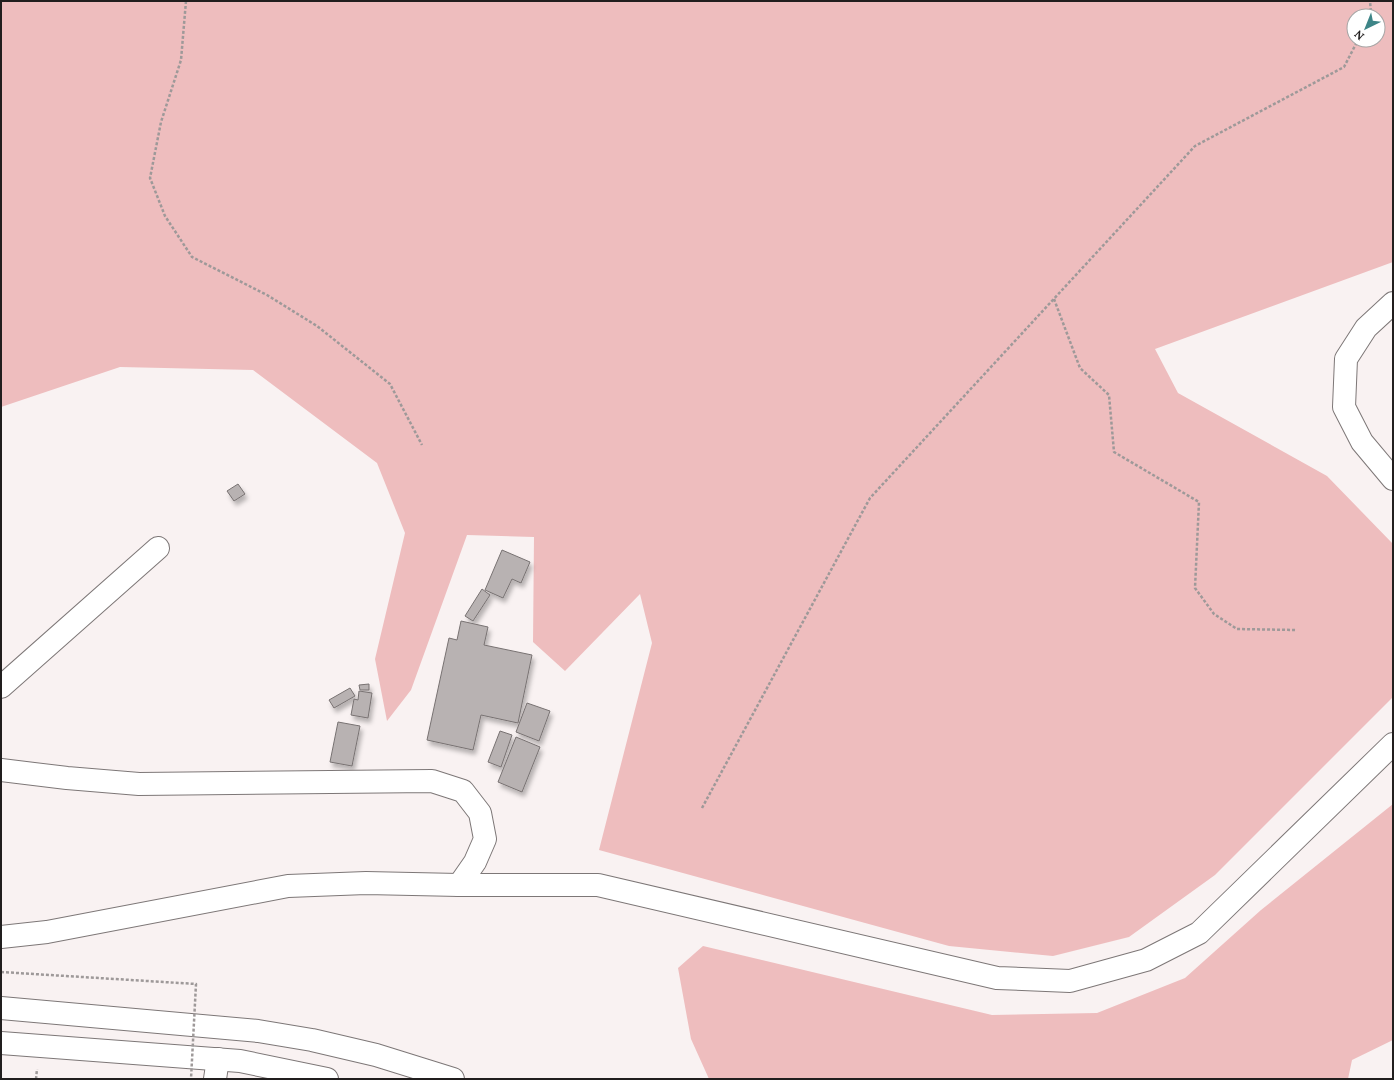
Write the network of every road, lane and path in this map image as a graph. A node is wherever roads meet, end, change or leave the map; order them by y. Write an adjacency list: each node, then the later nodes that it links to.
1 (186, 1): 5 (path)
2 (1354, 48): 3 (path)
3 (1054, 299): 8 (path); 12 (path)
4 (1393, 303): 6 (street)
5 (422, 445)
6 (1393, 479)
7 (158, 548): 9 (street)
8 (1296, 630)
9 (1, 687)
10 (1393, 744): 13 (street)
11 (1, 770): 13 (street)
12 (702, 808)
13 (459, 885): 14 (street)
14 (1, 937)
15 (1, 972): 21 (path, bridge)
16 (1, 1008): 23 (street)
17 (1, 1043): 19 (street)
18 (37, 1069): 20 (path)
19 (217, 1069): 22 (street)
20 (36, 1079)
21 (191, 1079)
22 (327, 1079)
23 (453, 1079)

